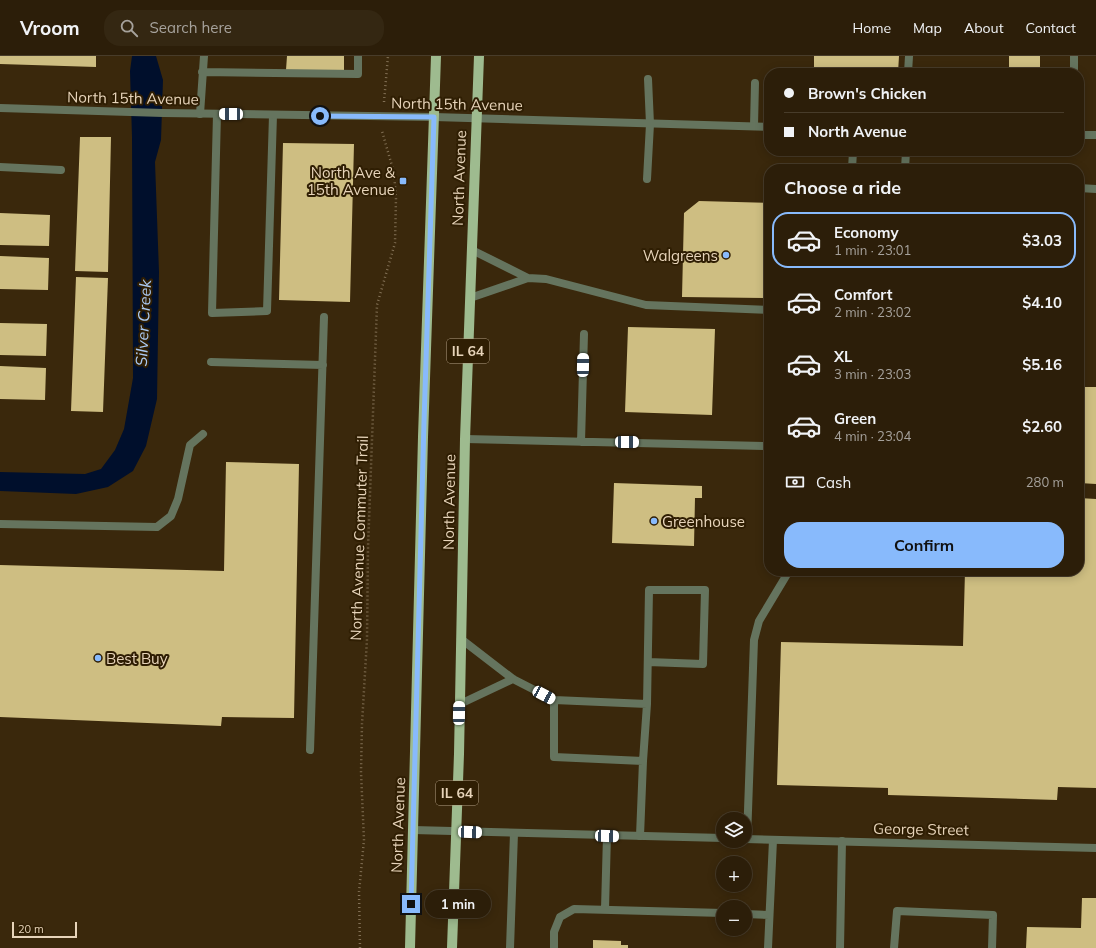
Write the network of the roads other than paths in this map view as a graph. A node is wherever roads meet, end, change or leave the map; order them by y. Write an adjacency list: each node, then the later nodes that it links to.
1 (204, 56): 9 (street)
2 (358, 56): 9 (street)
3 (436, 56): 16 (main road, North Avenue / IL 64)
4 (479, 56): 17 (main road, North Avenue / IL 64)
5 (909, 56): 7 (street)
6 (1074, 56): 8 (street)
7 (908, 68)
8 (1074, 68)
9 (202, 72): 13 (street)
10 (648, 79): 18 (street)
11 (755, 82): 19 (street)
12 (0, 108): 13 (street, North 15th Avenue)
13 (200, 114): 14 (street, North 15th Avenue)
14 (217, 114): 15 (street, North 15th Avenue); 15 (street)
15 (273, 115): 16 (street, North 15th Avenue)
16 (434, 117): 17 (street, North 15th Avenue); 51 (main road, North Avenue / IL 64)
17 (476, 119): 18 (street, North 15th Avenue); 28 (main road, North Avenue / IL 64)
18 (650, 124): 19 (street, North 15th Avenue); 25 (street)
19 (754, 126): 20 (street, North 15th Avenue)
20 (764, 127)
21 (1084, 135): 22 (street)
22 (1096, 135)
23 (0, 167): 24 (street)
24 (61, 170)
25 (647, 179)
26 (1084, 188): 27 (street)
27 (1096, 189)
28 (472, 250): 29 (street); 30 (main road, North Avenue / IL 64)
29 (528, 278): 30 (street); 31 (street)
30 (470, 298): 37 (main road, North Avenue / IL 64)
31 (764, 310)
32 (324, 317): 35 (street)
33 (584, 334): 38 (street)
34 (211, 362): 35 (street)
35 (323, 365): 48 (street)
36 (202, 434): 40 (street)
37 (465, 439): 38 (street); 42 (main road, North Avenue / IL 64)
38 (582, 442): 39 (street)
39 (764, 446)
40 (0, 524)
41 (786, 576): 50 (street)
42 (461, 639): 44 (street); 46 (main road, North Avenue / IL 64)
43 (648, 662): 43 (street); 47 (street)
44 (513, 679): 45 (street); 46 (street)
45 (554, 700): 47 (street); 49 (street)
46 (460, 704): 52 (main road, North Avenue / IL 64)
47 (647, 704): 49 (street)
48 (310, 750)
49 (643, 761): 55 (street)
50 (747, 812)
51 (413, 830): 52 (street); 65 (main road, North Avenue / IL 64)
52 (455, 832): 53 (street); 66 (main road, North Avenue / IL 64)
53 (514, 833): 54 (street); 67 (street)
54 (607, 836): 55 (street); 61 (street)
55 (640, 836): 56 (street)
56 (716, 838)
57 (752, 839): 58 (street, George Street)
58 (773, 840): 59 (street, George Street); 64 (street)
59 (842, 841): 60 (street, George Street); 70 (street)
60 (1096, 848)
61 (605, 909): 62 (street); 68 (street)
62 (716, 913)
63 (752, 914): 64 (street)
64 (769, 915): 69 (street)
65 (410, 948)
66 (452, 948)
67 (510, 948)
68 (554, 948)
69 (768, 948)
70 (840, 948)
71 (894, 948): 72 (street)
72 (992, 948)

